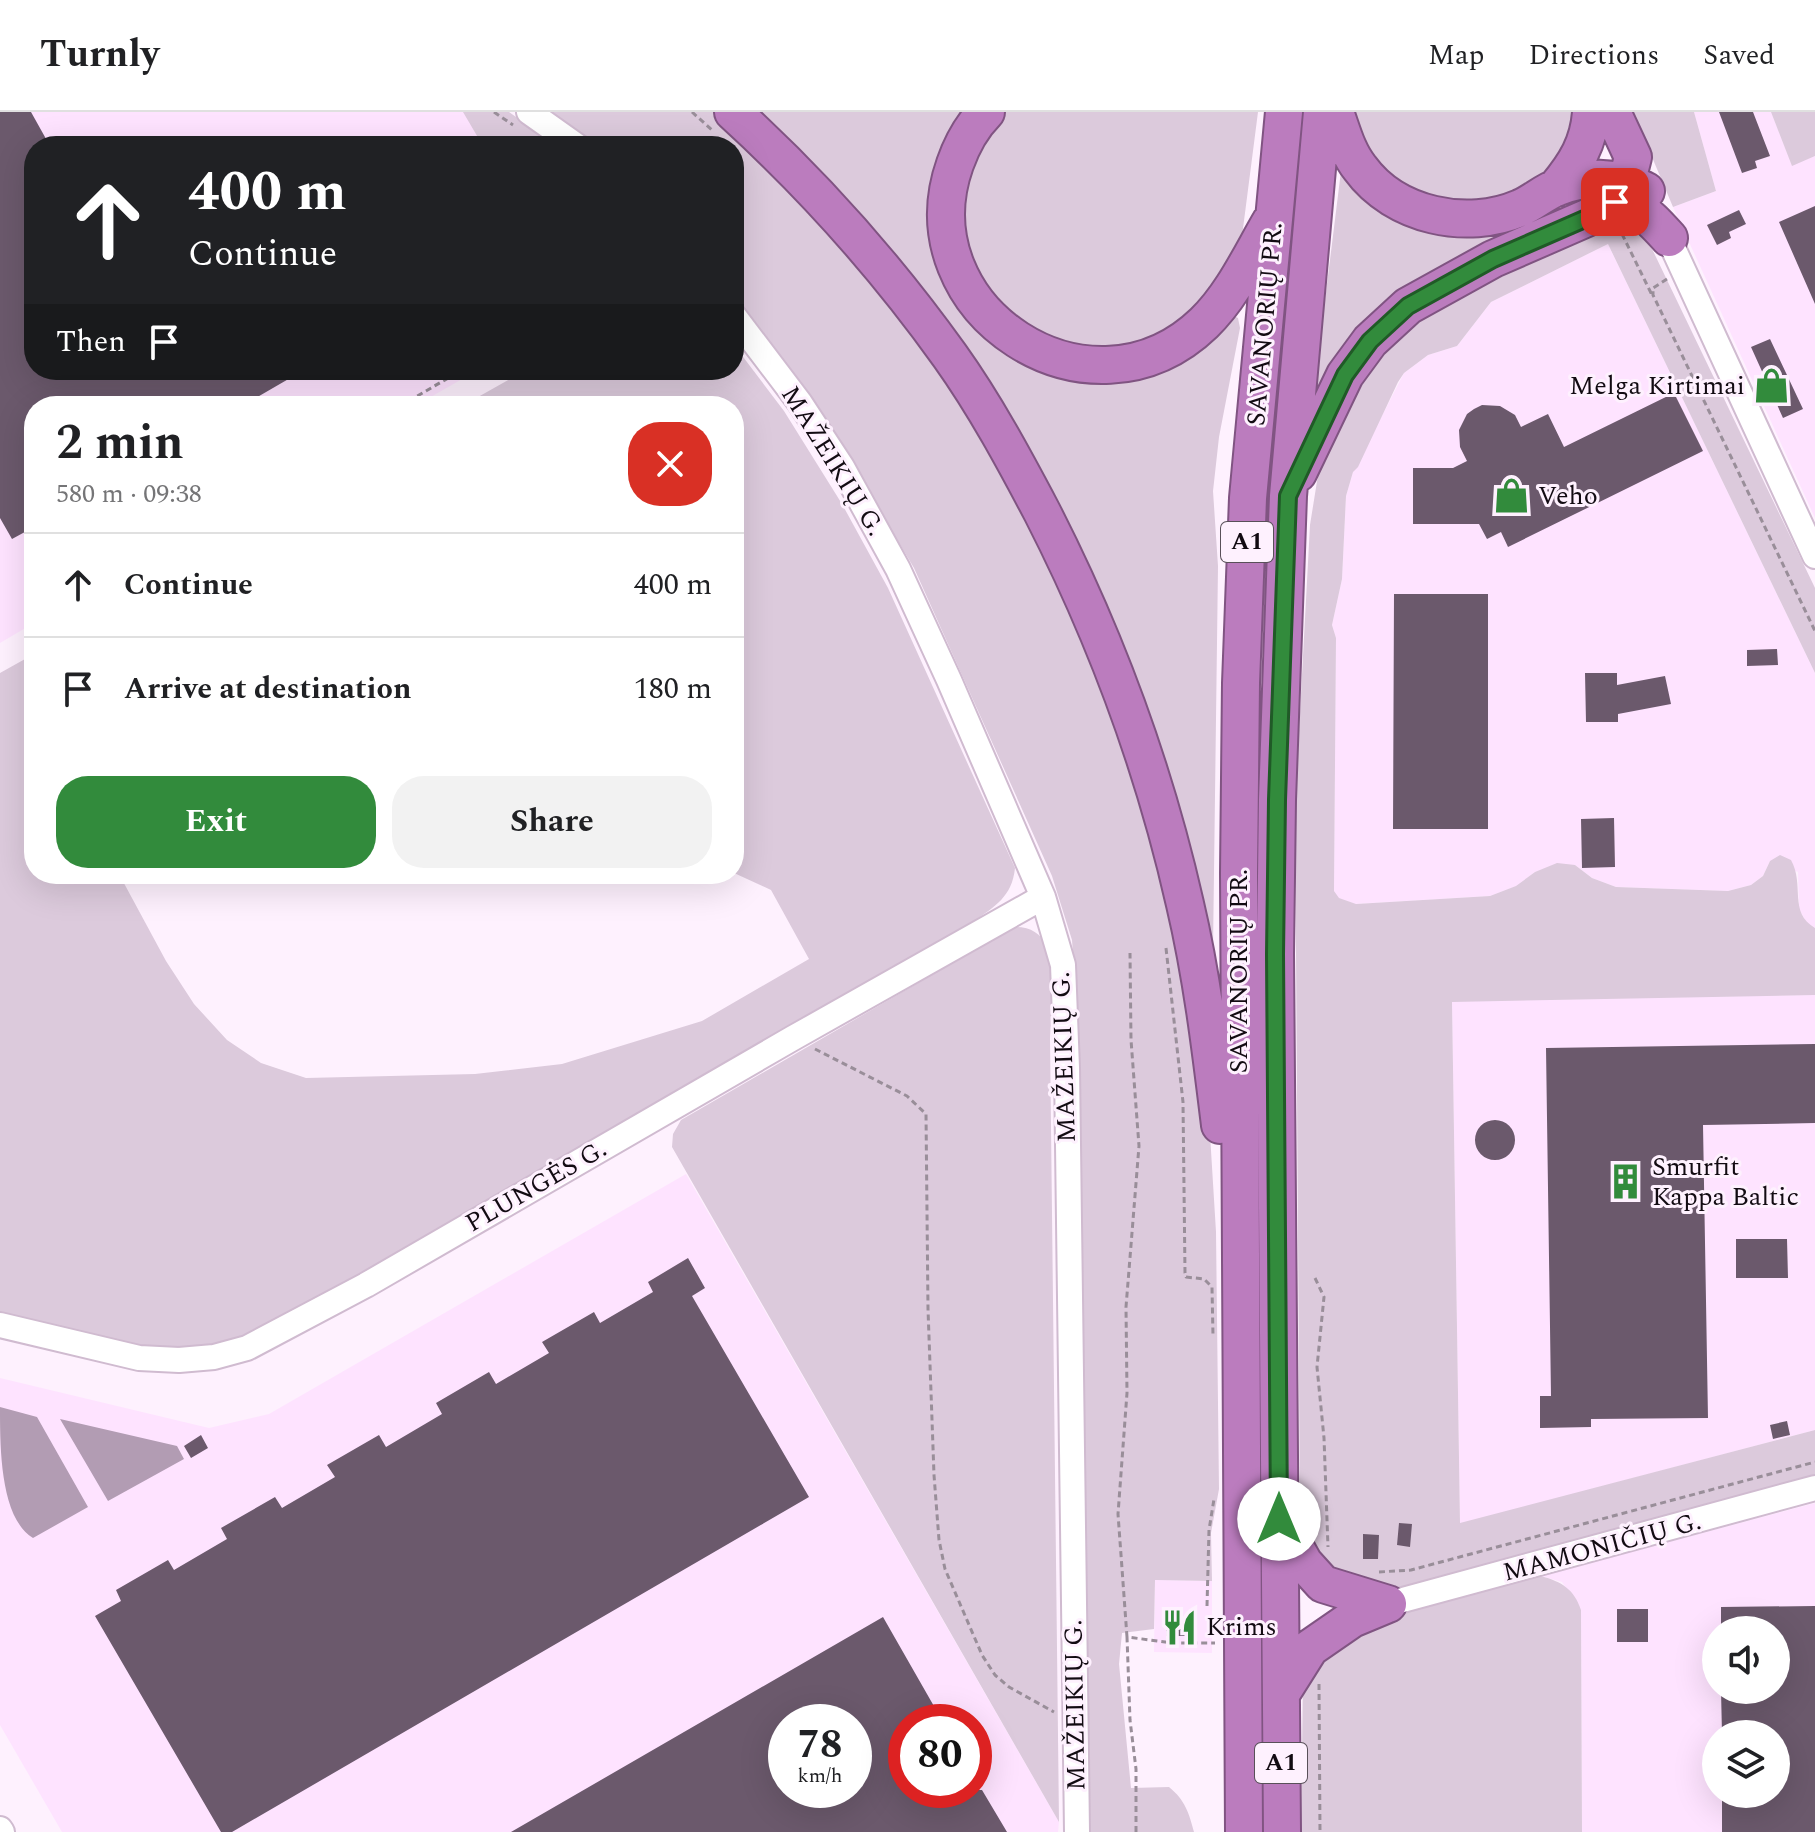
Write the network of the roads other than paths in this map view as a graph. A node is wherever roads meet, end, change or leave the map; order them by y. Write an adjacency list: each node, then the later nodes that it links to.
1 (529, 112): 9 (street)
2 (986, 112): 12 (highway)
3 (1284, 112): 12 (highway, SAVANORIŲ PR. / A1)
4 (1322, 112): 15 (highway, SAVANORIŲ PR. / A1)
5 (1335, 112): 10 (highway)
6 (1591, 112): 10 (highway)
7 (1612, 112): 11 (highway)
8 (726, 125): 18 (highway)
9 (563, 136)
10 (1556, 188): 11 (highway)
11 (1623, 191): 13 (highway); 15 (highway)
12 (1276, 213): 18 (highway, SAVANORIŲ PR. / A1)
13 (1669, 238): 16 (street)
14 (744, 329): 17 (street, MAŽEIKIŲ G.)
15 (1288, 496): 21 (highway, SAVANORIŲ PR. / A1)
16 (1815, 556)
17 (1043, 897): 19 (street, PLUNGĖS G.); 24 (street, MAŽEIKIŲ G.)
18 (1240, 1280): 25 (highway, SAVANORIŲ PR. / A1)
19 (0, 1325)
20 (1815, 1488): 22 (street, MAMONIČIŲ G.)
21 (1279, 1519): 22 (highway); 23 (highway, SAVANORIŲ PR. / A1)
22 (1388, 1604): 23 (highway)
23 (1281, 1694): 26 (highway, SAVANORIŲ PR. / A1)
24 (1077, 1832)
25 (1244, 1832)
26 (1282, 1832)

